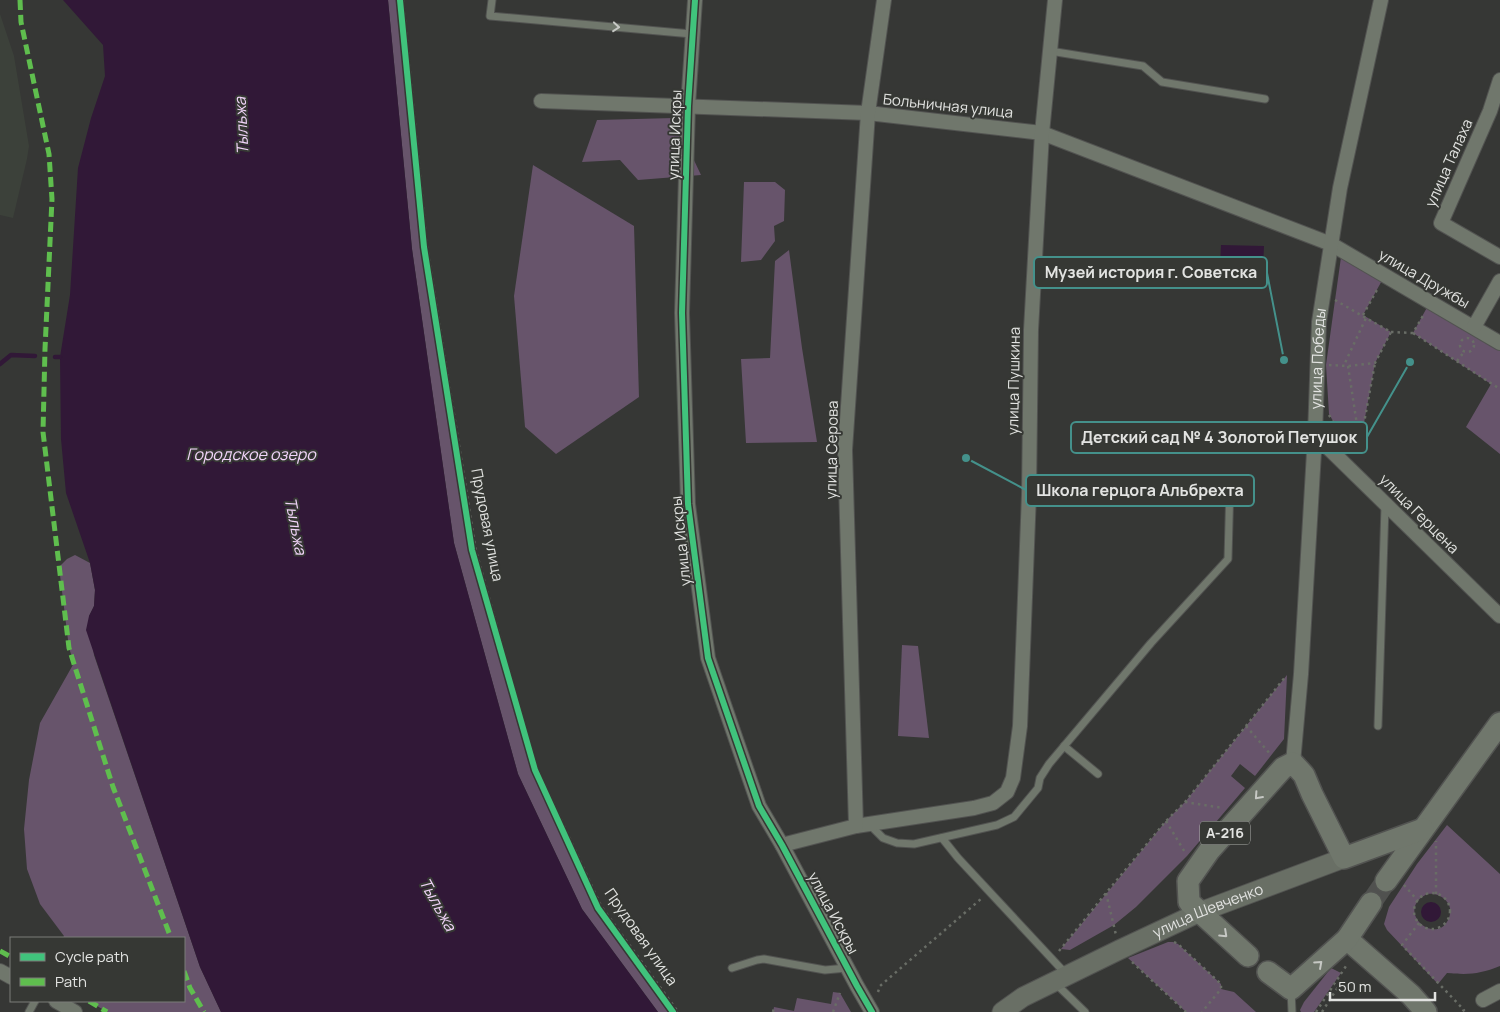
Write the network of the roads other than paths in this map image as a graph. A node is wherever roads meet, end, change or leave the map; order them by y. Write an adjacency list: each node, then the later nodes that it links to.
1 (492, 0): 6 (lane, one-way to 6)
2 (695, 0): 6 (street, улица Искры)
3 (884, 0): 12 (street, улица Серова)
4 (1055, 0): 7 (street, улица Пушкина)
5 (1381, 0): 14 (street, улица Победы)
6 (692, 34): 11 (street, улица Искры)
7 (1050, 51): 9 (lane); 13 (street, улица Пушкина)
8 (1500, 80): 15 (street, улица Талаха)
9 (1265, 99)
10 (541, 101): 11 (street, Больничная улица)
11 (688, 106): 12 (street, Больничная улица); 31 (street, улица Искры)
12 (868, 113): 13 (street, Больничная улица); 28 (street, улица Серова)
13 (1042, 133): 14 (street, Больничная улица); 28 (street, улица Пушкина)
14 (1331, 244): 17 (street, улица Дружбы); 19 (street, улица Победы)
15 (1500, 257)
16 (1500, 281): 17 (street)
17 (1474, 328): 18 (street, улица Дружбы)
18 (1500, 344)
19 (1315, 435): 21 (street, улица Герцена); 26 (street, улица Победы)
20 (1230, 484): 25 (lane)
21 (1385, 503): 22 (street, улица Герцена); 24 (lane)
22 (1500, 616)
23 (1500, 723): 29 (main road)
24 (1378, 726)
25 (1064, 746): 27 (lane); 30 (lane)
26 (1293, 763): 32 (main road); 35 (main road, А-216, one-way to 35)
27 (1098, 774)
28 (862, 825): 30 (lane); 31 (street)
29 (1423, 829): 32 (main road, улица Шевченко); 33 (main road)
30 (942, 838): 41 (lane)
31 (782, 845): 39 (street, улица Искры)
32 (1344, 858): 35 (main road, улица Шевченко)
33 (1386, 881)
34 (1372, 903): 36 (main road)
35 (1200, 912): 37 (main road, А-216, one-way to 37); 41 (main road, улица Шевченко)
36 (1352, 944): 42 (main road, one-way to 36); 51 (main road)
37 (1248, 956)
38 (732, 968): 39 (lane)
39 (848, 968): 47 (street, улица Искры)
40 (1268, 972): 42 (main road)
41 (1061, 979): 48 (main road, улица Шевченко); 49 (lane)
42 (1291, 989): 50 (lane)
43 (1500, 991): 44 (street)
44 (1483, 1000)
45 (58, 1002): 46 (street)
46 (75, 1012)
47 (872, 1012)
48 (1002, 1012)
49 (1085, 1012)
50 (1292, 1012)
51 (1426, 1012)

